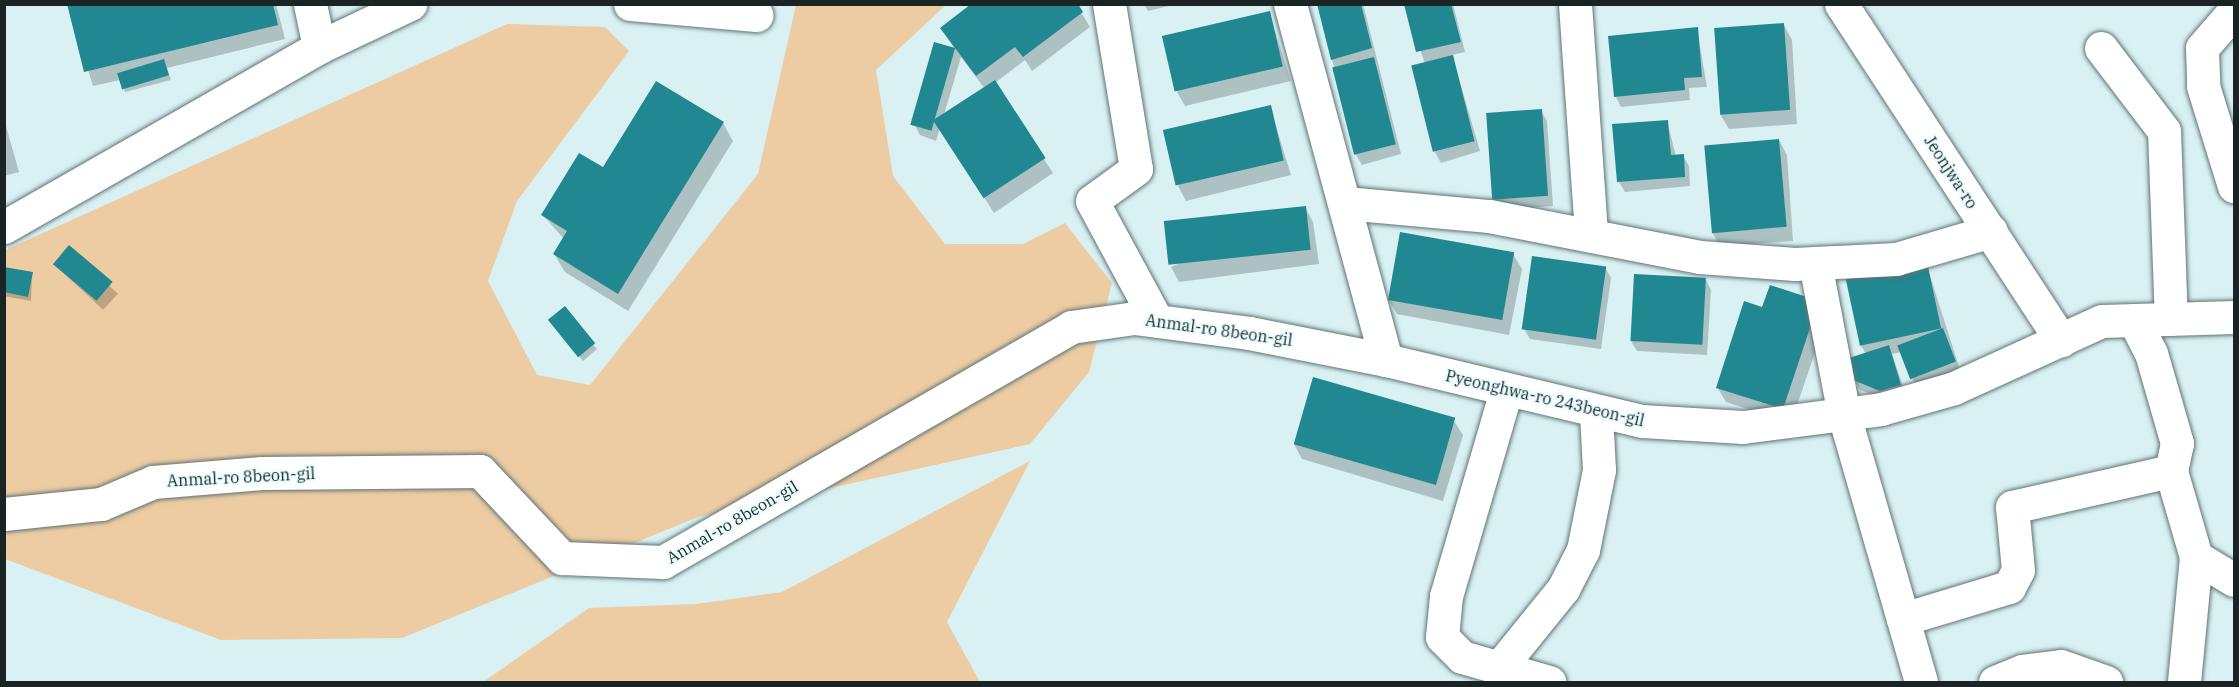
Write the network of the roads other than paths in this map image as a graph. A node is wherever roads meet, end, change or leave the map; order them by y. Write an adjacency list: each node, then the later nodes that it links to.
1 (310, 4): 10 (street)
2 (410, 4): 10 (street)
3 (630, 4): 9 (street)
4 (1109, 4): 21 (street)
5 (1290, 4): 13 (street)
6 (1575, 4): 16 (street)
7 (1841, 4): 15 (street, Jeonjwa-ro)
8 (2235, 11): 12 (street)
9 (757, 15)
10 (319, 47): 14 (street)
11 (2101, 48): 19 (street)
12 (2235, 186)
13 (1345, 203): 16 (street); 23 (street)
14 (4, 227)
15 (1991, 231): 17 (street); 22 (street, Jeonjwa-ro)
16 (1591, 235): 17 (street)
17 (1815, 263): 26 (street)
18 (2235, 317): 19 (street, Pyeonghwa-ro 243beon-gil)
19 (2171, 319): 20 (street, Pyeonghwa-ro 243beon-gil)
20 (2134, 320): 22 (street, Pyeonghwa-ro 243beon-gil); 27 (street)
21 (1156, 321): 23 (street, Anmal-ro 8beon-gil); 28 (street, Anmal-ro 8beon-gil)
22 (2061, 340): 26 (street, Pyeonghwa-ro 243beon-gil)
23 (1386, 360): 24 (street, Pyeonghwa-ro 243beon-gil)
24 (1506, 391): 25 (street, Pyeonghwa-ro 243beon-gil); 32 (street)
25 (1596, 412): 26 (street, Pyeonghwa-ro 243beon-gil); 32 (street)
26 (1844, 415): 31 (street)
27 (2171, 471): 29 (street); 31 (street)
28 (4, 514)
29 (2196, 557): 30 (street); 37 (street)
30 (2235, 580)
31 (1903, 619): 34 (street)
32 (1499, 668): 33 (street)
33 (1549, 682)
34 (1921, 682)
35 (1995, 682): 36 (street)
36 (2106, 682)
37 (2184, 682)

